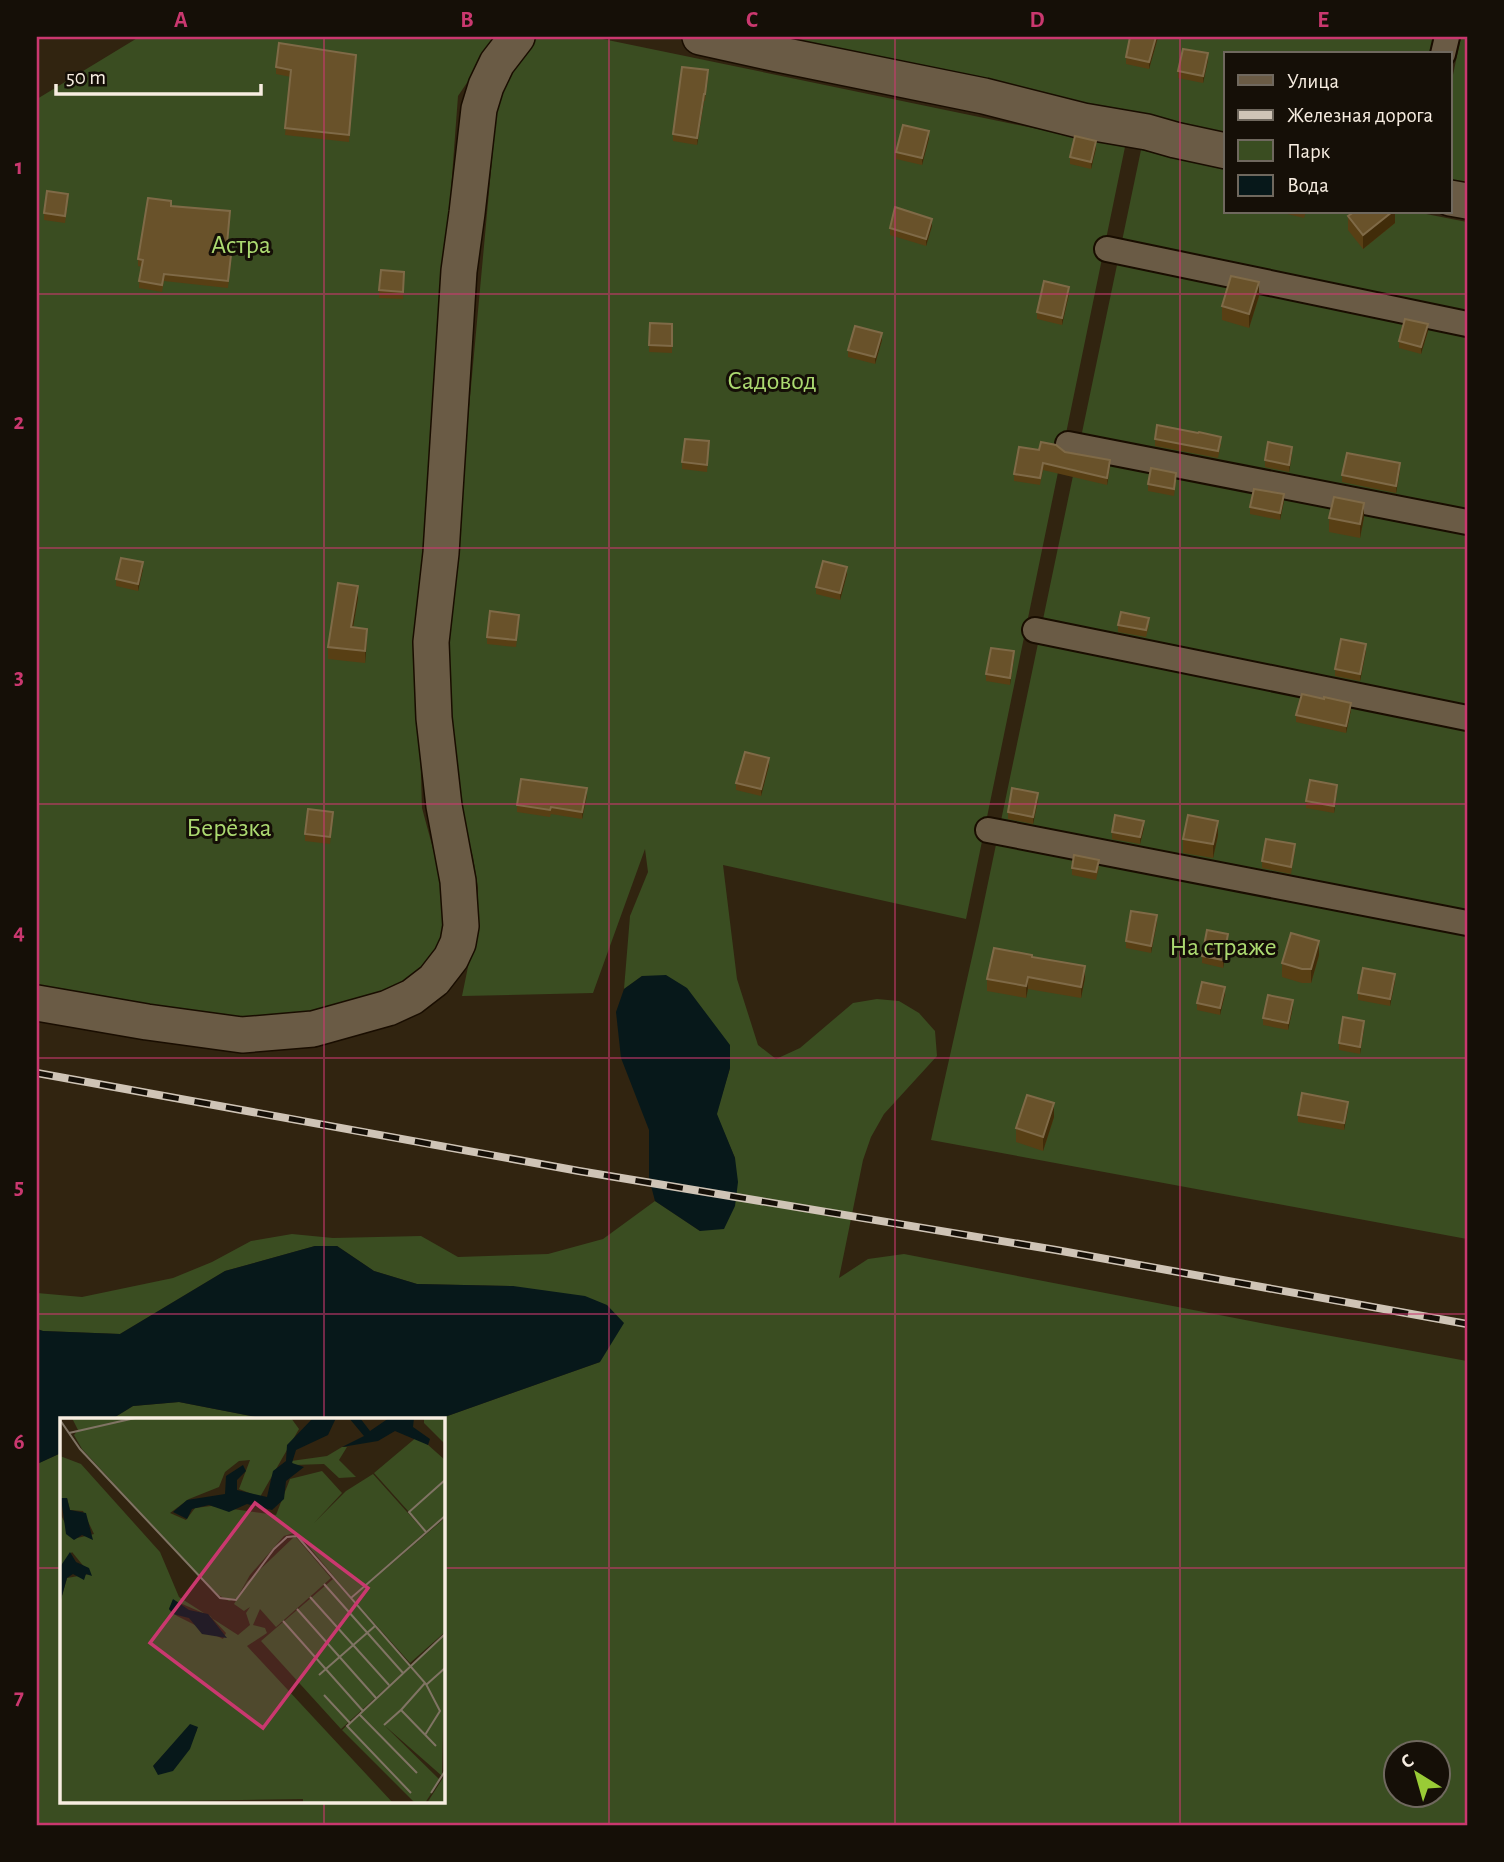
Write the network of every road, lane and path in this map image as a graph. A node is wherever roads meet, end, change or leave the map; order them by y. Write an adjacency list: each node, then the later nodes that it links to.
1 (517, 37): 12 (street)
2 (700, 37): 3 (street)
3 (1224, 150)
4 (1107, 249): 5 (street)
5 (1467, 324)
6 (1068, 444): 7 (street)
7 (1467, 522)
8 (1035, 630): 9 (street)
9 (1467, 718)
10 (988, 830): 11 (street)
11 (1467, 923)
12 (37, 1003)

